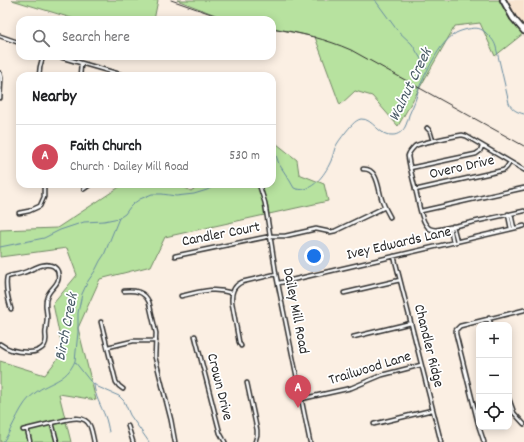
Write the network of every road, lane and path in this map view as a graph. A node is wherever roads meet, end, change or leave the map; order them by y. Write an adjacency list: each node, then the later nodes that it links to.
1 (503, 0): 2 (main road)
2 (524, 32)
3 (0, 36): 4 (street)
4 (16, 42)
5 (42, 60): 8 (street)
6 (69, 60): 7 (street)
7 (81, 64): 9 (street); 10 (street)
8 (39, 72)
9 (80, 72)
10 (111, 72)
11 (0, 73): 12 (street)
12 (0, 98)
13 (427, 128): 14 (street)
14 (433, 141): 15 (street); 17 (street)
15 (482, 146): 16 (street); 17 (street)
16 (510, 162): 19 (street); 23 (street, Overo Drive)
17 (410, 168): 23 (street)
18 (363, 169): 24 (street)
19 (524, 170)
20 (44, 188): 27 (street)
21 (260, 188): 33 (street, Dailey Mill Road)
22 (524, 188): 25 (street)
23 (415, 190): 25 (street)
24 (385, 207): 29 (street); 33 (street, Candler Court)
25 (421, 211): 31 (street)
26 (524, 211): 28 (street)
27 (19, 213)
28 (509, 214): 31 (street); 32 (street)
29 (390, 217)
30 (524, 226): 32 (street, Ivey Edwards Lane)
31 (452, 227): 34 (street); 35 (street)
32 (513, 228): 34 (street, Ivey Edwards Lane)
33 (271, 236): 36 (street, Candler Court); 38 (street, Dailey Mill Road)
34 (457, 241): 35 (street, Ivey Edwards Lane)
35 (453, 242): 37 (street, Ivey Edwards Lane)
36 (175, 256)
37 (394, 256): 39 (street, Chandler Ridge); 40 (street, Ivey Edwards Lane)
38 (276, 274): 40 (street, Dailey Mill Road); 42 (street)
39 (400, 280): 43 (street); 50 (street, Chandler Ridge)
40 (279, 283): 60 (street, Dailey Mill Road)
41 (124, 291): 53 (street)
42 (232, 293): 44 (street); 55 (street)
43 (344, 293)
44 (182, 296)
45 (11, 309): 54 (street)
46 (524, 310): 47 (street)
47 (489, 318): 49 (street); 63 (street)
48 (101, 322): 56 (street)
49 (490, 322)
50 (411, 323): 52 (street); 57 (street, Chandler Ridge)
51 (195, 336): 76 (street, Crown Drive)
52 (353, 337)
53 (156, 341): 56 (street); 75 (street)
54 (0, 344)
55 (241, 346)
56 (108, 347): 59 (street)
57 (421, 365): 60 (street, Trailwood Lane); 62 (street, Chandler Ridge)
58 (247, 383): 77 (street)
59 (123, 389)
60 (301, 399): 78 (street, Dailey Mill Road)
61 (512, 407): 66 (street)
62 (432, 410): 65 (street); 79 (street, Chandler Ridge)
63 (476, 414)
64 (52, 424): 68 (street); 72 (street); 73 (street)
65 (374, 424)
66 (524, 424)
67 (128, 426): 74 (street)
68 (27, 429): 69 (street); 71 (street)
69 (22, 430)
70 (480, 430): 80 (street)
71 (30, 442)
72 (57, 442)
73 (94, 442)
74 (133, 442)
75 (175, 442)
76 (225, 442)
77 (255, 442)
78 (310, 442)
79 (441, 442)
80 (484, 442)

